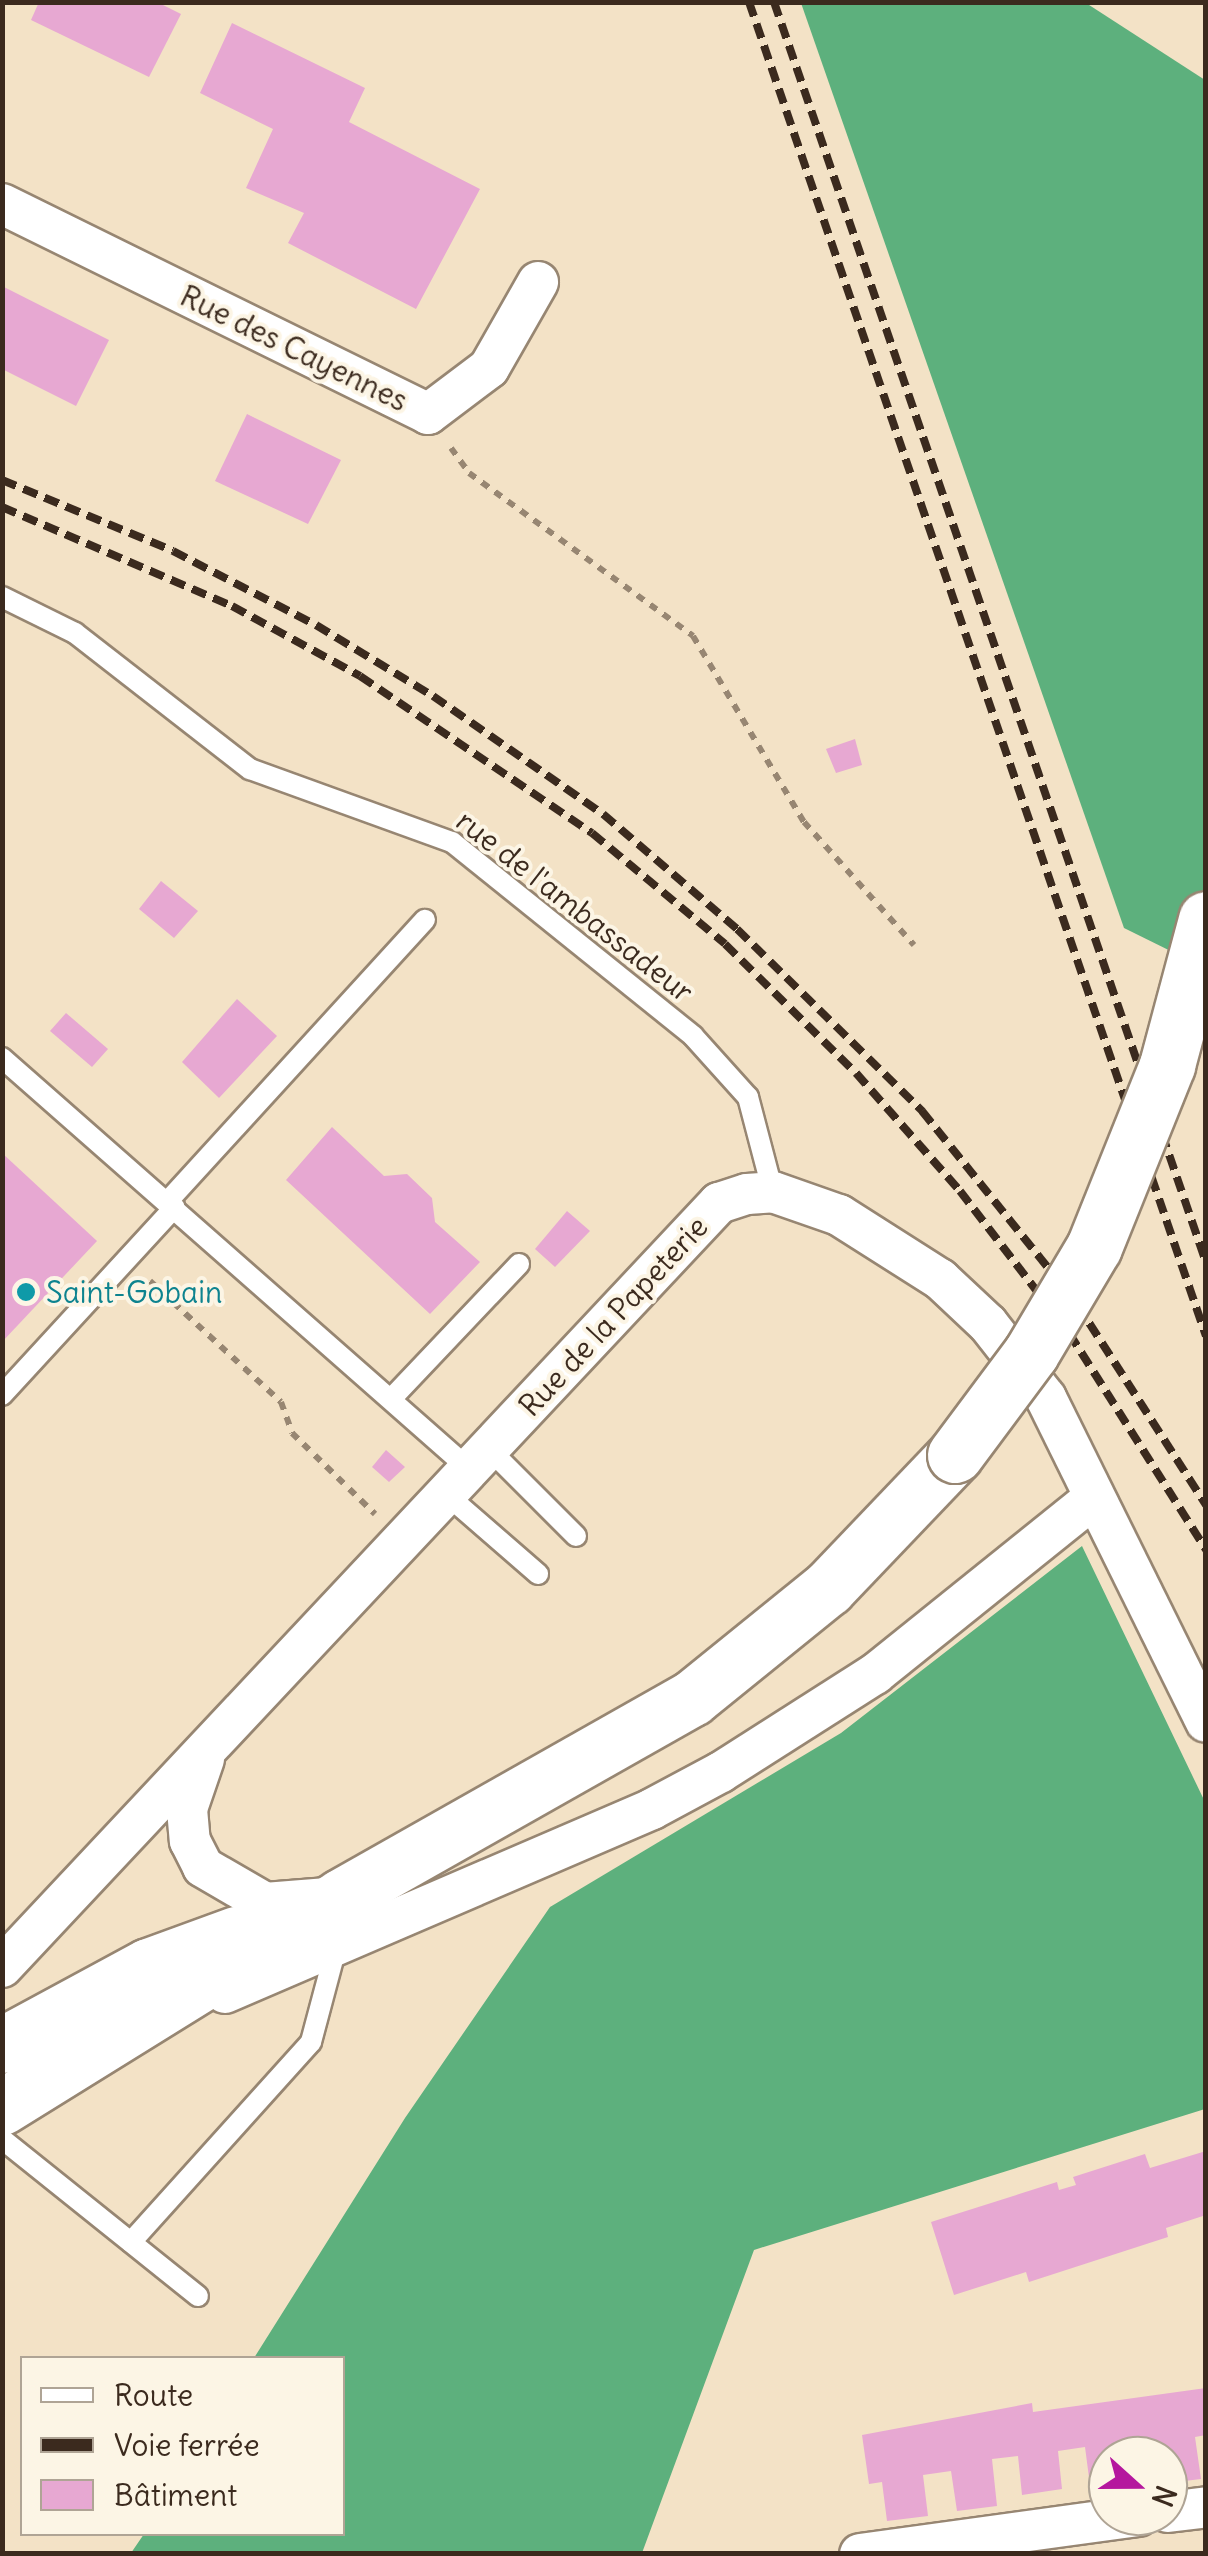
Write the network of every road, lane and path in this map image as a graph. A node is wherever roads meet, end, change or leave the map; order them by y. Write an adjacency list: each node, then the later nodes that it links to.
1 (2, 204): 3 (street, Rue des Cayennes)
2 (538, 282): 3 (street, Rue des Cayennes)
3 (428, 414): 7 (path)
4 (2, 597): 9 (lane, rue de l'ambassadeur)
5 (1206, 919): 22 (main road, bridge)
6 (425, 920): 10 (lane)
7 (914, 945)
8 (2, 1058): 10 (lane)
9 (773, 1192): 15 (street, Rue de la Papeterie); 16 (street)
10 (172, 1204): 11 (lane); 14 (lane)
11 (127, 1259): 13 (lane); 18 (path)
12 (519, 1264): 14 (lane)
13 (2, 1395)
14 (390, 1400): 15 (lane)
15 (468, 1470): 17 (lane); 18 (street, Rue de la Papeterie); 19 (lane)
16 (1094, 1498): 20 (street); 22 (street, Rue de la Papeterie)
17 (576, 1536)
18 (401, 1540): 21 (street, Rue de la Papeterie)
19 (538, 1574)
20 (1206, 1722)
21 (228, 1725): 22 (street, Rue de la Papeterie); 23 (street, Rue de la Papeterie)
22 (340, 1919): 24 (main road); 25 (main road); 27 (lane)
23 (2, 1967)
24 (2, 2045)
25 (2, 2107)
26 (2, 2139): 27 (lane)
27 (131, 2242): 28 (lane)
28 (198, 2296)
29 (1088, 2523): 30 (street)
30 (860, 2554)

